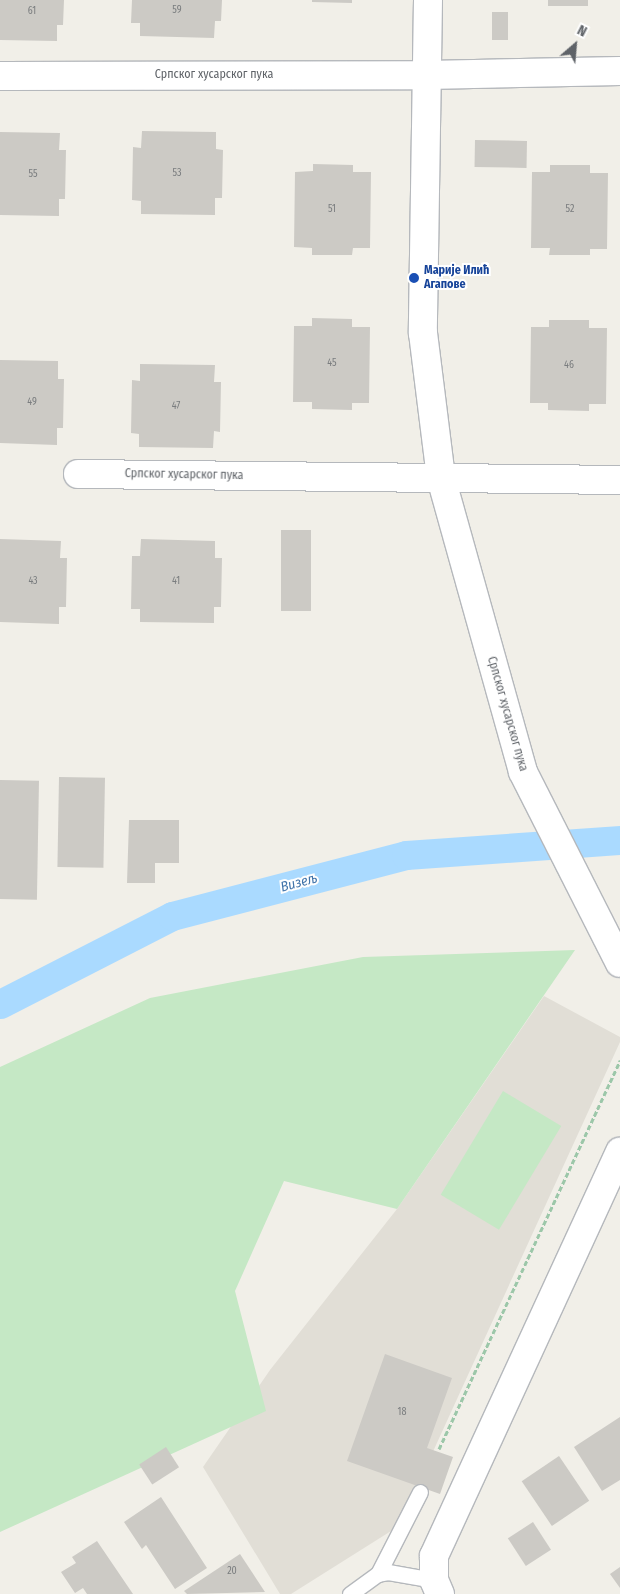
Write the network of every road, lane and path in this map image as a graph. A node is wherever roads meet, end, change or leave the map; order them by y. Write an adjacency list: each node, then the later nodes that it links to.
1 (428, 0): 3 (street, Српског хусарског пука)
2 (620, 70): 3 (street, Српског хусарског пука)
3 (428, 75): 4 (street, Српског хусарског пука); 6 (street, Српског хусарског пука)
4 (0, 76)
5 (78, 474): 6 (street, Српског хусарског пука)
6 (441, 478): 7 (street, Српског хусарског пука); 8 (street, Српског хусарског пука)
7 (620, 480)
8 (617, 960)
9 (620, 1060): 11 (path)
10 (620, 1152): 14 (street)
11 (440, 1450)
12 (420, 1492): 13 (lane)
13 (378, 1574): 14 (lane); 15 (lane)
14 (437, 1587)
15 (350, 1594)

